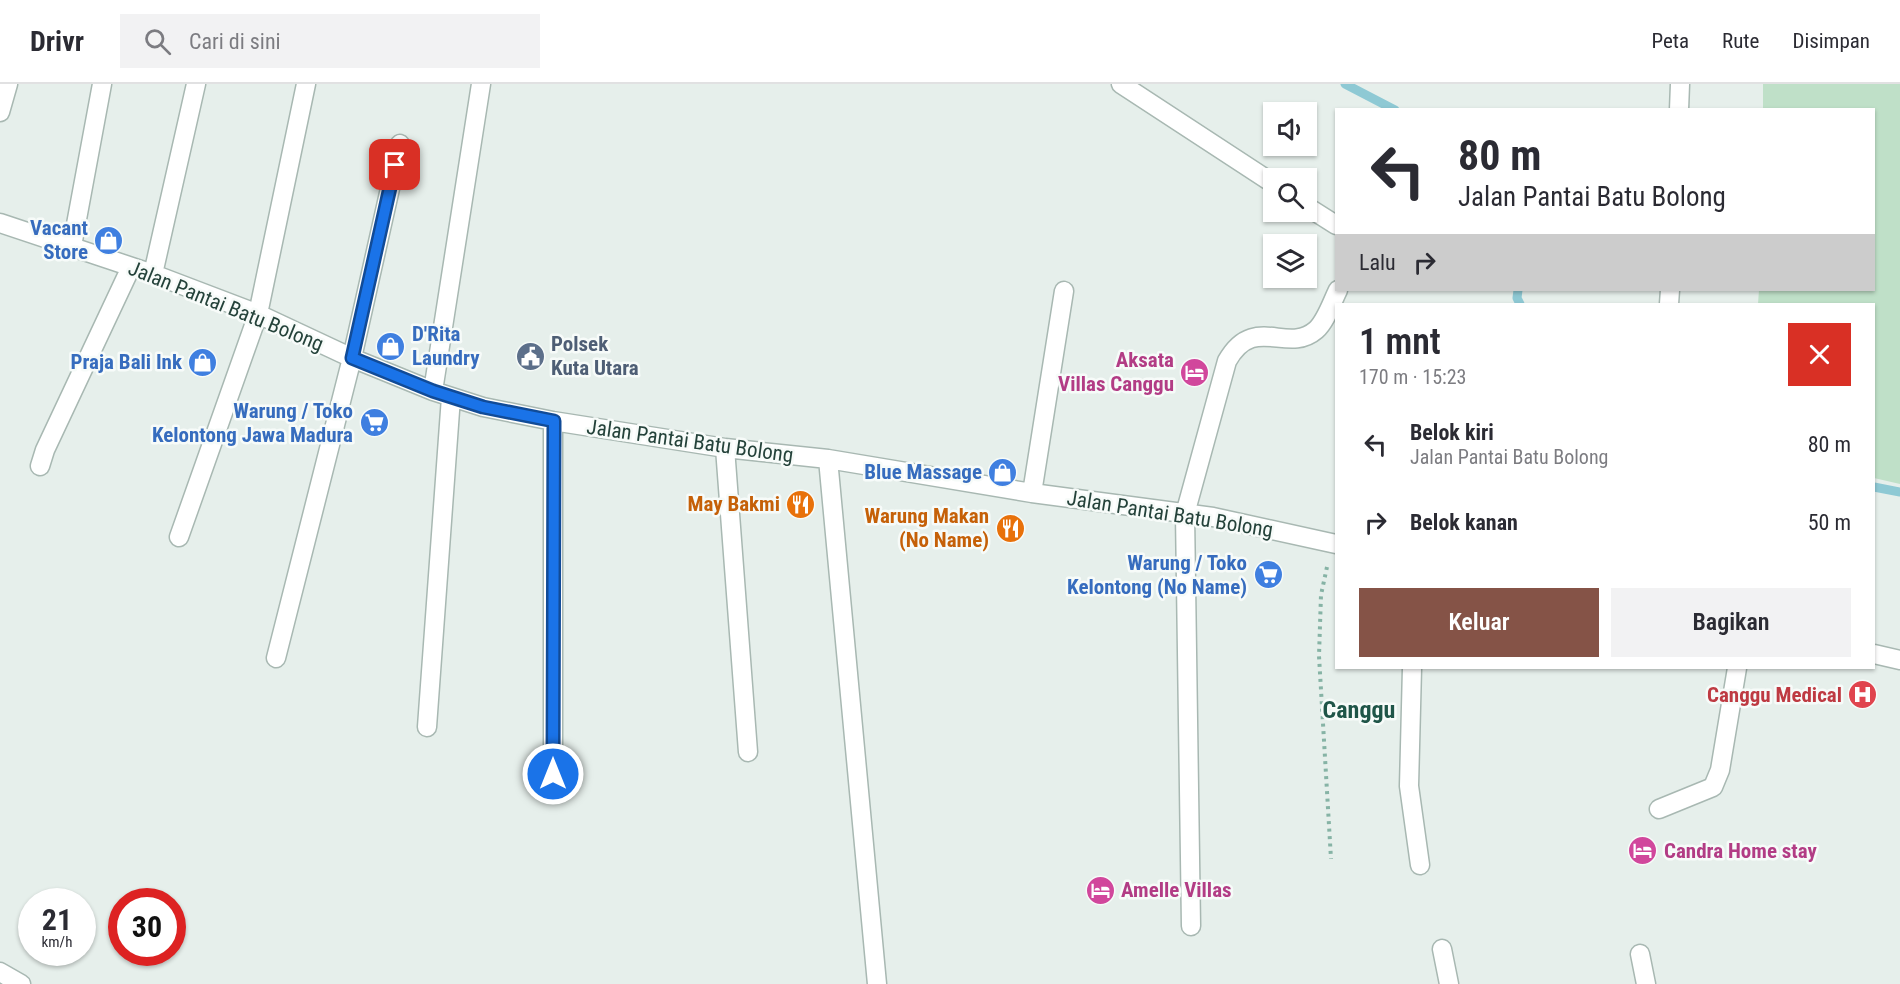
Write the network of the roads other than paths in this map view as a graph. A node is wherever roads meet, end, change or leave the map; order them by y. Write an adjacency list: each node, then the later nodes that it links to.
1 (8, 84): 9 (street)
2 (102, 84): 15 (street)
3 (196, 84): 17 (street)
4 (306, 84): 20 (street)
5 (481, 84): 22 (street)
6 (1121, 84): 11 (street)
7 (1680, 84): 8 (street)
8 (1679, 108)
9 (0, 112)
10 (400, 144): 21 (street)
11 (1263, 177)
12 (1317, 213): 14 (street)
13 (0, 223): 15 (street, Jalan Pantai Batu Bolong)
14 (1335, 224)
15 (72, 246): 16 (street, Jalan Pantai Batu Bolong)
16 (131, 267): 17 (street, Jalan Pantai Batu Bolong); 27 (street)
17 (153, 274): 20 (street, Jalan Pantai Batu Bolong)
18 (1064, 291): 28 (street)
19 (1338, 291): 29 (street)
20 (258, 314): 21 (street, Jalan Pantai Batu Bolong); 30 (street)
21 (352, 358): 22 (street, Jalan Pantai Batu Bolong); 33 (street)
22 (433, 391): 23 (street, Jalan Pantai Batu Bolong)
23 (451, 397): 24 (street, Jalan Pantai Batu Bolong); 37 (street)
24 (554, 421): 25 (street, Jalan Pantai Batu Bolong); 39 (street)
25 (725, 448): 26 (street, Jalan Pantai Batu Bolong); 38 (street)
26 (828, 459): 28 (street, Jalan Pantai Batu Bolong); 47 (street)
27 (40, 466)
28 (1032, 493): 29 (street, Jalan Pantai Batu Bolong)
29 (1185, 514): 31 (street, Jalan Pantai Batu Bolong); 42 (street)
30 (178, 537)
31 (1334, 543)
32 (1875, 654): 34 (street)
33 (276, 658)
34 (1900, 660)
35 (1412, 669): 41 (street)
36 (1737, 669): 40 (street)
37 (427, 727)
38 (748, 752)
39 (553, 774)
40 (1659, 809)
41 (1420, 865)
42 (1191, 926)
43 (1442, 949): 48 (street)
44 (1640, 954): 49 (street)
45 (0, 972): 46 (street)
46 (21, 984)
47 (877, 984)
48 (1449, 984)
49 (1646, 984)

